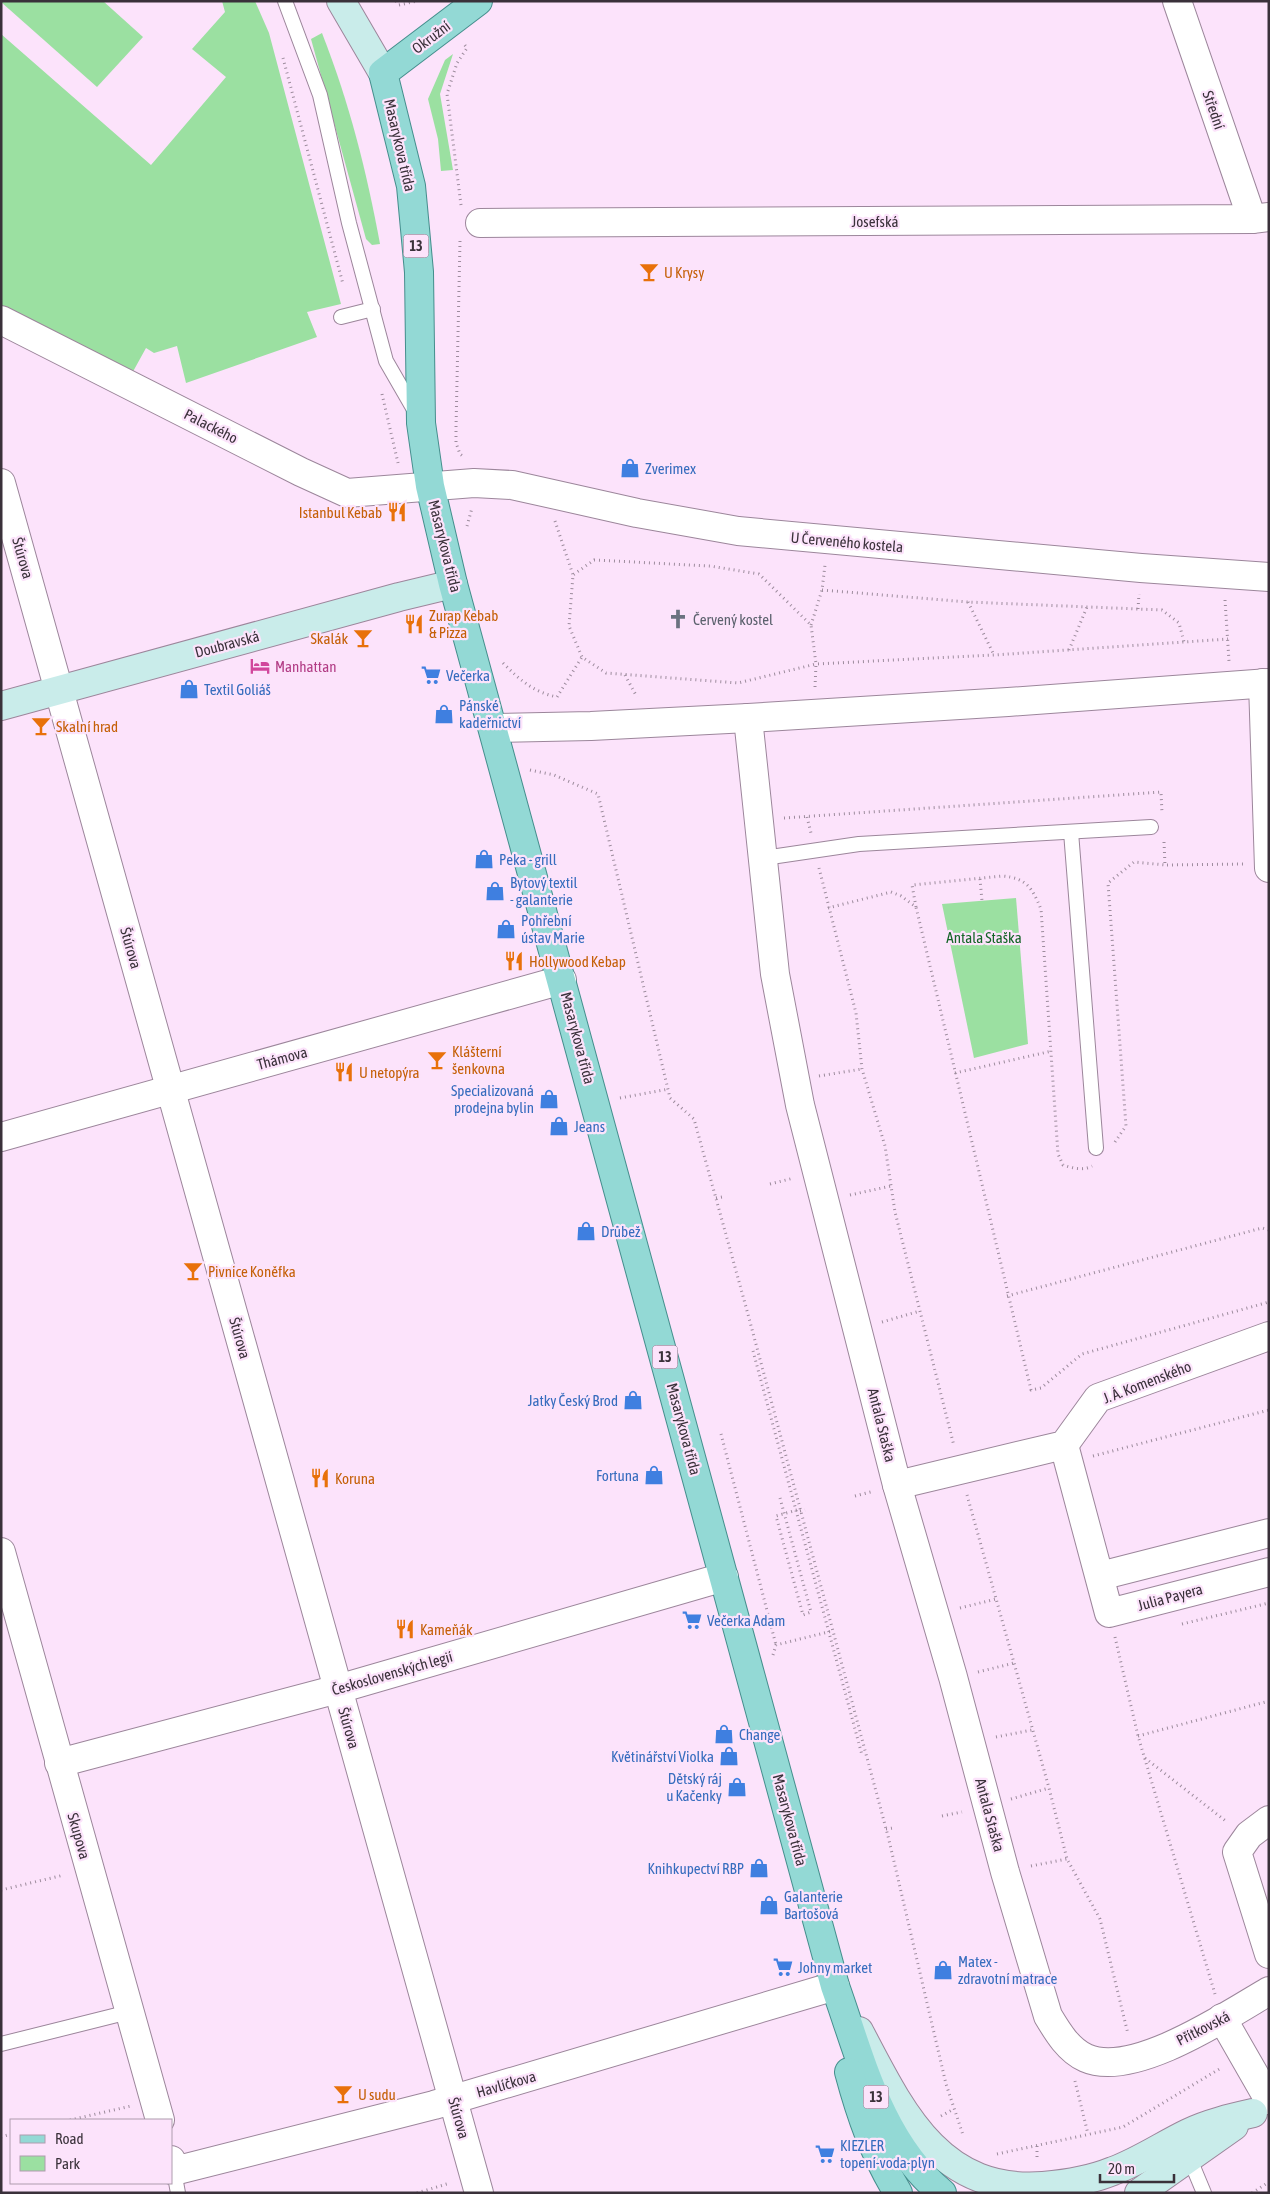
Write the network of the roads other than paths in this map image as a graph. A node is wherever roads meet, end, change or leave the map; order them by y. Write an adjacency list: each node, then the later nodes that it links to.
1 (285, 1): 8 (lane)
2 (341, 1): 5 (street, Masarykova třída)
3 (478, 1): 5 (main road, Okružní)
4 (1177, 1): 6 (street, Střední)
5 (383, 73): 11 (main road, Masarykova třída / 13)
6 (1260, 218): 7 (street, Josefská)
7 (480, 223)
8 (373, 310): 9 (lane); 11 (lane)
9 (346, 316)
10 (1, 320): 13 (street, Palackého)
11 (421, 423): 13 (main road, Masarykova třída / 13)
12 (1, 483): 17 (street, Štúrova)
13 (417, 487): 14 (street, U Červeného kostela); 15 (main road, Masarykova třída / 13)
14 (1269, 577)
15 (453, 584): 17 (street, Doubravská); 20 (main road, Masarykova třída / 13)
16 (1266, 683): 19 (street); 24 (street)
17 (60, 690): 18 (street, Doubravská); 26 (street, Štúrova)
18 (1, 706)
19 (748, 718): 20 (street); 23 (street, Antala Staška)
20 (494, 728): 25 (main road, Masarykova třída / 13)
21 (1151, 828): 22 (lane)
22 (1072, 832): 23 (lane); 28 (lane)
23 (764, 858): 31 (street, Antala Staška)
24 (1269, 868)
25 (562, 980): 26 (street, Thámova); 36 (main road, Masarykova třída / 13)
26 (171, 1088): 27 (street, Thámova); 37 (street, Štúrova)
27 (1, 1136)
28 (1096, 1148)
29 (1269, 1336): 30 (street, J. Á. Komenského)
30 (1067, 1453): 31 (street); 35 (street)
31 (897, 1485): 46 (street, Antala Staška)
32 (1269, 1533): 35 (street)
33 (1, 1552): 38 (street, Skupova)
34 (1269, 1572): 35 (street, Julia Payera)
35 (1100, 1576)
36 (724, 1577): 37 (street, Československých legií); 41 (main road, Masarykova třída / 13)
37 (338, 1689): 38 (street, Československých legií); 47 (street, Štúrova)
38 (59, 1763): 43 (street, Skupova)
39 (1269, 1820): 40 (street)
40 (1269, 1954)
41 (835, 1986): 47 (street, Havlíčkova); 48 (street); 50 (main road, Masarykova třída / 13); 56 (main road, Masarykova třída / 13)
42 (1269, 1992): 44 (street, Přítkovská)
43 (129, 2012): 45 (lane); 49 (street, Skupova)
44 (1222, 2018): 46 (street, Přítkovská); 48 (street)
45 (1, 2044)
46 (1134, 2059)
47 (453, 2099): 51 (street, Havlíčkova); 53 (street, Štúrova)
48 (1264, 2105): 52 (street); 57 (street); 58 (street)
49 (157, 2110)
50 (875, 2153): 54 (street); 55 (main road, Masarykova třída / 13)
51 (175, 2175)
52 (1199, 2181): 59 (street)
53 (477, 2185)
54 (884, 2193)
55 (898, 2193)
56 (942, 2193)
57 (1109, 2193)
58 (1139, 2193)
59 (1162, 2193)

